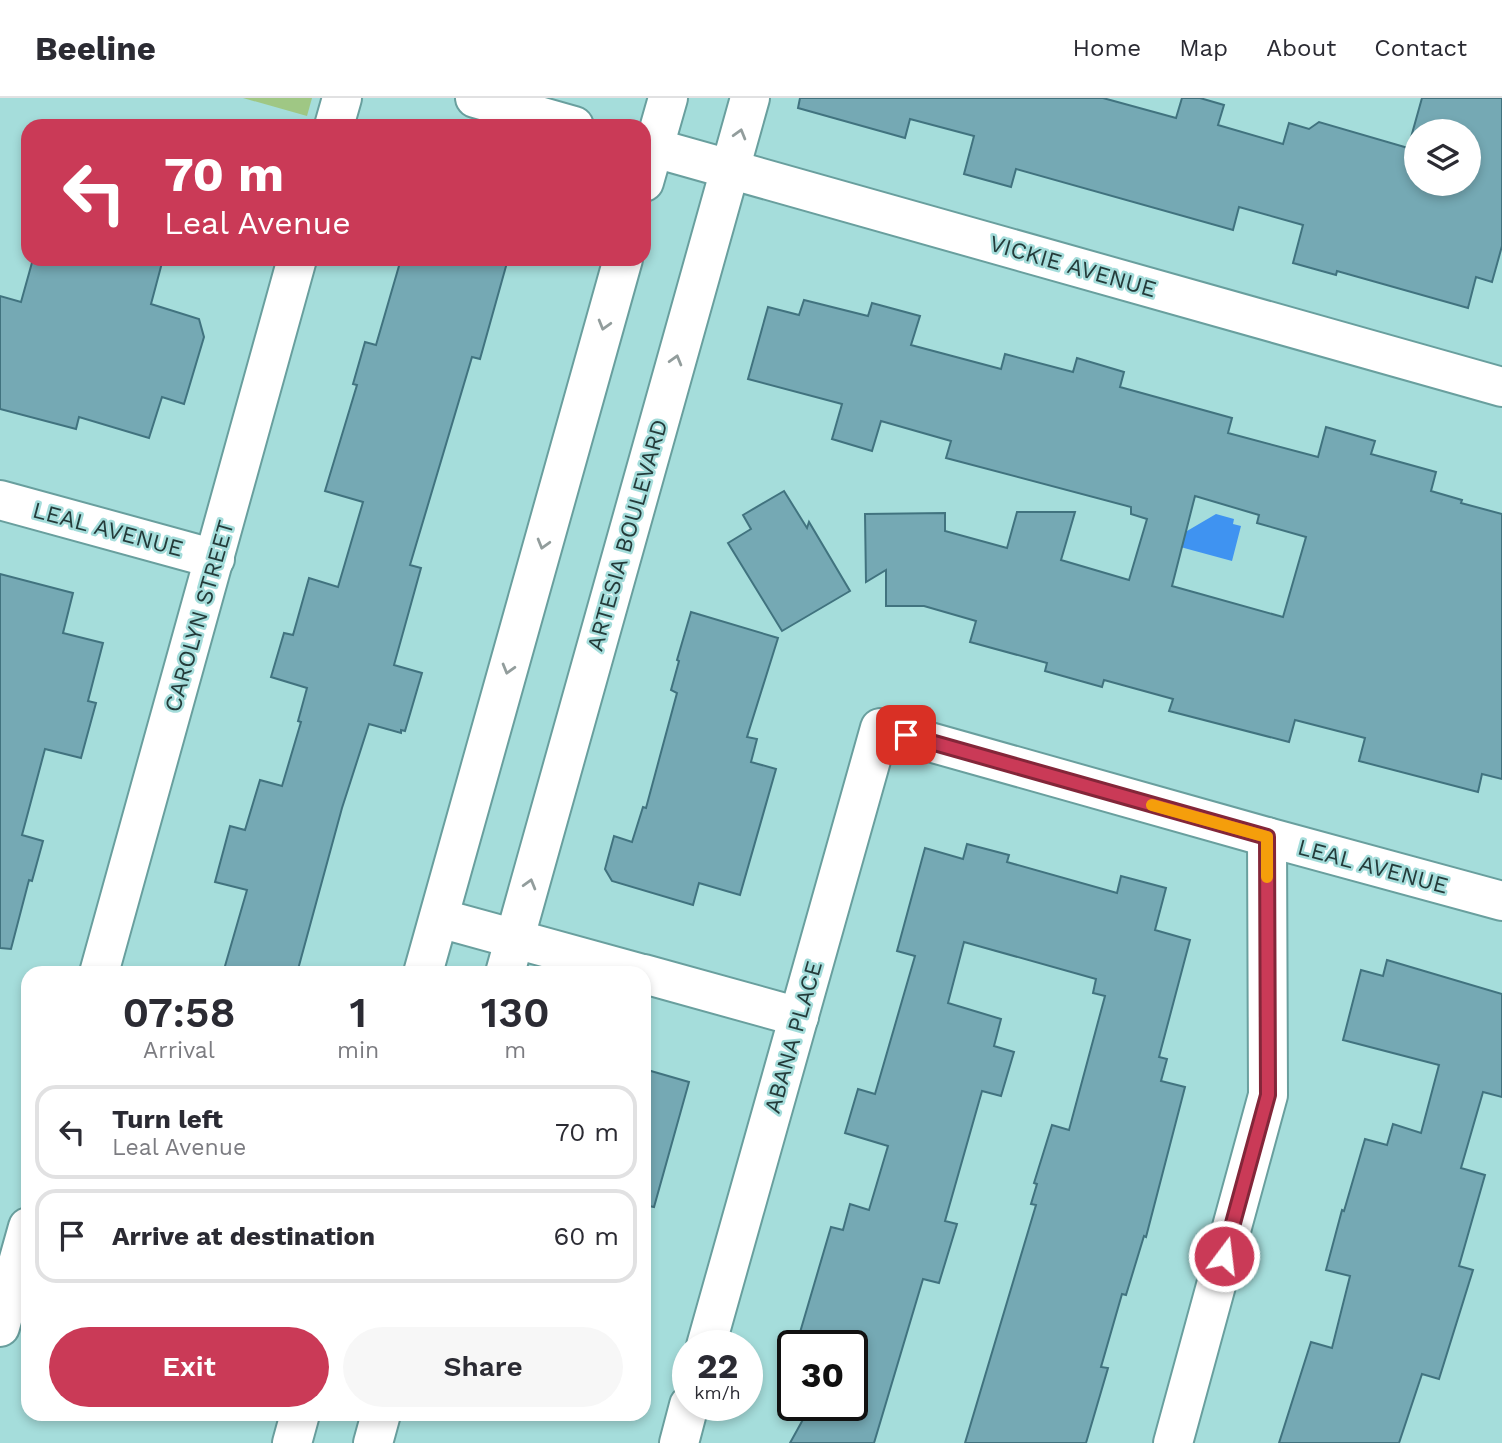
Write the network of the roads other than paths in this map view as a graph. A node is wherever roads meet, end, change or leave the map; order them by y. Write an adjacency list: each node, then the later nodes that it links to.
1 (342, 98): 5 (street)
2 (475, 98): 6 (street)
3 (668, 98): 7 (street)
4 (750, 98): 9 (street, ARTESIA BOULEVARD, one-way to 4)
5 (336, 119)
6 (549, 119)
7 (651, 147)
8 (651, 160): 9 (street, VICKIE AVENUE)
9 (730, 170): 12 (street, VICKIE AVENUE); 19 (street, ARTESIA BOULEVARD, one-way to 9)
10 (296, 266): 14 (street, CAROLYN STREET)
11 (621, 266): 18 (street, one-way to 18)
12 (1502, 387)
13 (0, 500): 14 (street, LEAL AVENUE)
14 (215, 559): 20 (street, CAROLYN STREET)
15 (880, 728): 16 (street, LEAL AVENUE); 24 (street, ABANA PLACE)
16 (1267, 837): 17 (street, LEAL AVENUE); 34 (street)
17 (1502, 901)
18 (439, 918): 19 (street); 21 (street)
19 (510, 956): 22 (street)
20 (101, 966)
21 (425, 966)
22 (583, 966)
23 (651, 976): 24 (street)
24 (799, 1017): 27 (street, ABANA PLACE)
25 (21, 1252): 26 (street)
26 (0, 1328)
27 (711, 1330)
28 (298, 1421): 31 (street)
29 (379, 1421): 32 (street)
30 (685, 1421): 33 (street)
31 (292, 1443)
32 (373, 1443)
33 (679, 1443)
34 (1173, 1443)

